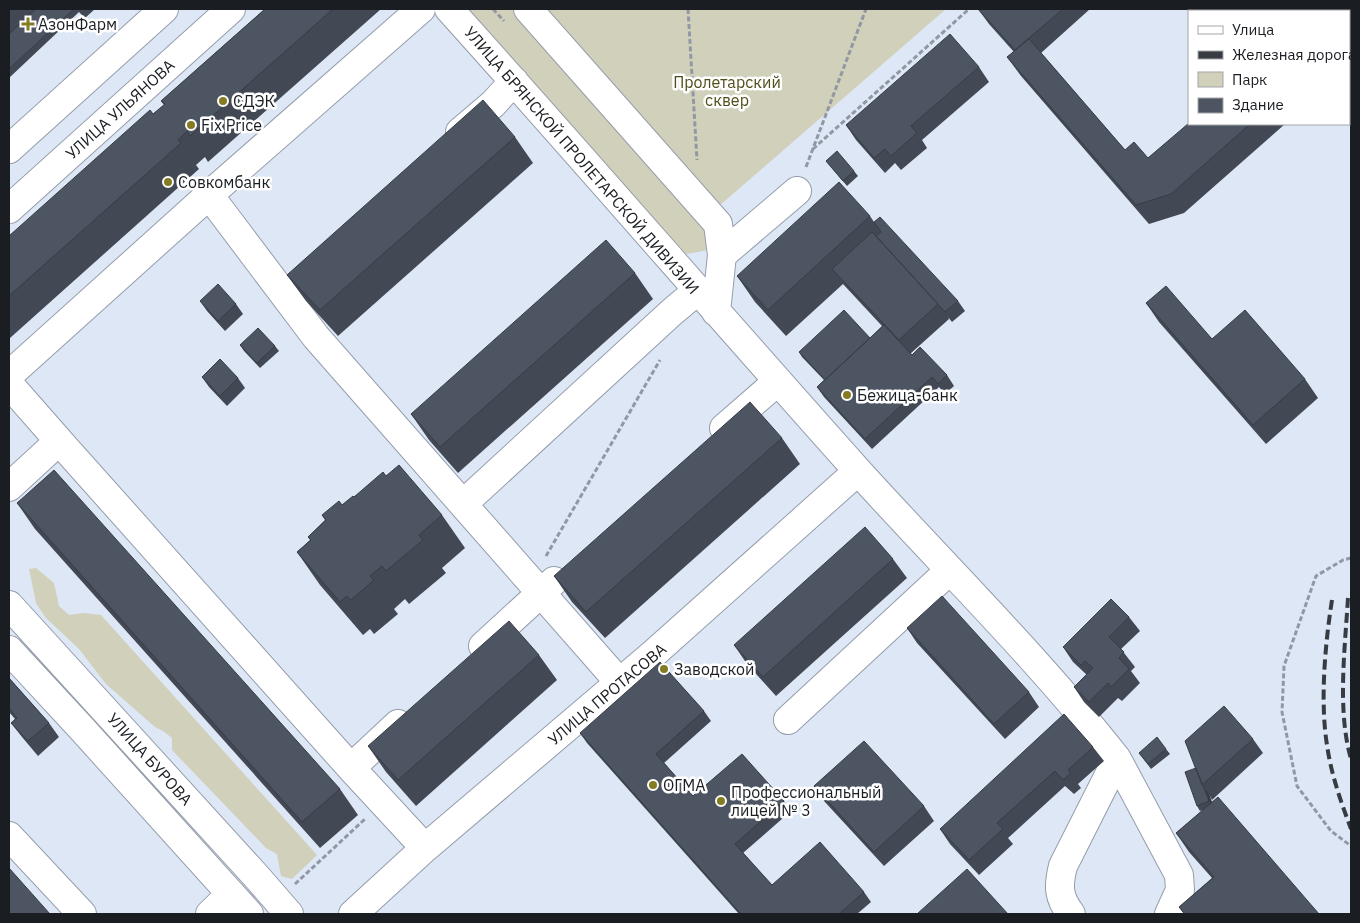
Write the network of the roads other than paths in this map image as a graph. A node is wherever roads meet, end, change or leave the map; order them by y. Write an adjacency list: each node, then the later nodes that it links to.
1 (164, 9): 8 (street)
2 (231, 9): 11 (street, УЛИЦА УЛЬЯНОВА)
3 (420, 9): 10 (street)
4 (449, 9): 6 (street, УЛИЦА БРЯНСКОЙ ПРОЛЕТАРСКОЙ ДИВИЗИИ)
5 (528, 9): 12 (street, УЛИЦА БРЯНСКОЙ ПРОЛЕТАРСКОЙ ДИВИЗИИ)
6 (514, 81): 7 (street); 13 (street, УЛИЦА БРЯНСКОЙ ПРОЛЕТАРСКОЙ ДИВИЗИИ)
7 (441, 148)
8 (9, 149)
9 (797, 191): 12 (street)
10 (209, 195): 15 (street); 22 (street)
11 (9, 209)
12 (722, 254): 14 (street, УЛИЦА БРЯНСКОЙ ПРОЛЕТАРСКОЙ ДИВИЗИИ)
13 (697, 291): 14 (street, УЛИЦА БРЯНСКОЙ ПРОЛЕТАРСКОЙ ДИВИЗИИ); 22 (street)
14 (716, 312): 16 (street, УЛИЦА БРЯНСКОЙ ПРОЛЕТАРСКОЙ ДИВИЗИИ)
15 (9, 375)
16 (778, 380): 19 (street); 20 (street, УЛИЦА БРЯНСКОЙ ПРОЛЕТАРСКОЙ ДИВИЗИИ)
17 (9, 384): 18 (street)
18 (59, 440): 21 (street); 33 (street)
19 (709, 442)
20 (858, 471): 24 (street, УЛИЦА БРЯНСКОЙ ПРОЛЕТАРСКОЙ ДИВИЗИИ); 29 (street, УЛИЦА ПРОТАСОВА)
21 (9, 487)
22 (464, 503): 25 (street)
23 (571, 566): 25 (street)
24 (950, 570): 31 (street); 32 (street, УЛИЦА БРЯНСКОЙ ПРОЛЕТАРСКОЙ ДИВИЗИИ)
25 (537, 586): 28 (street); 29 (street)
26 (9, 605): 40 (street, УЛИЦА БУРОВА)
27 (9, 650): 36 (street, УЛИЦА БУРОВА)
28 (468, 660)
29 (620, 683): 35 (street, УЛИЦА ПРОТАСОВА)
30 (417, 707): 33 (street)
31 (788, 720)
32 (1117, 759): 42 (street); 43 (street, УЛИЦА БРЯНСКОЙ ПРОЛЕТАРСКОЙ ДИВИЗИИ)
33 (351, 768): 35 (street)
34 (9, 836): 37 (street)
35 (425, 848): 41 (street, УЛИЦА ПРОТАСОВА)
36 (231, 894): 38 (street); 39 (street, УЛИЦА БУРОВА)
37 (82, 914)
38 (210, 914)
39 (249, 914)
40 (289, 914)
41 (354, 914)
42 (1071, 914)
43 (1169, 914)

